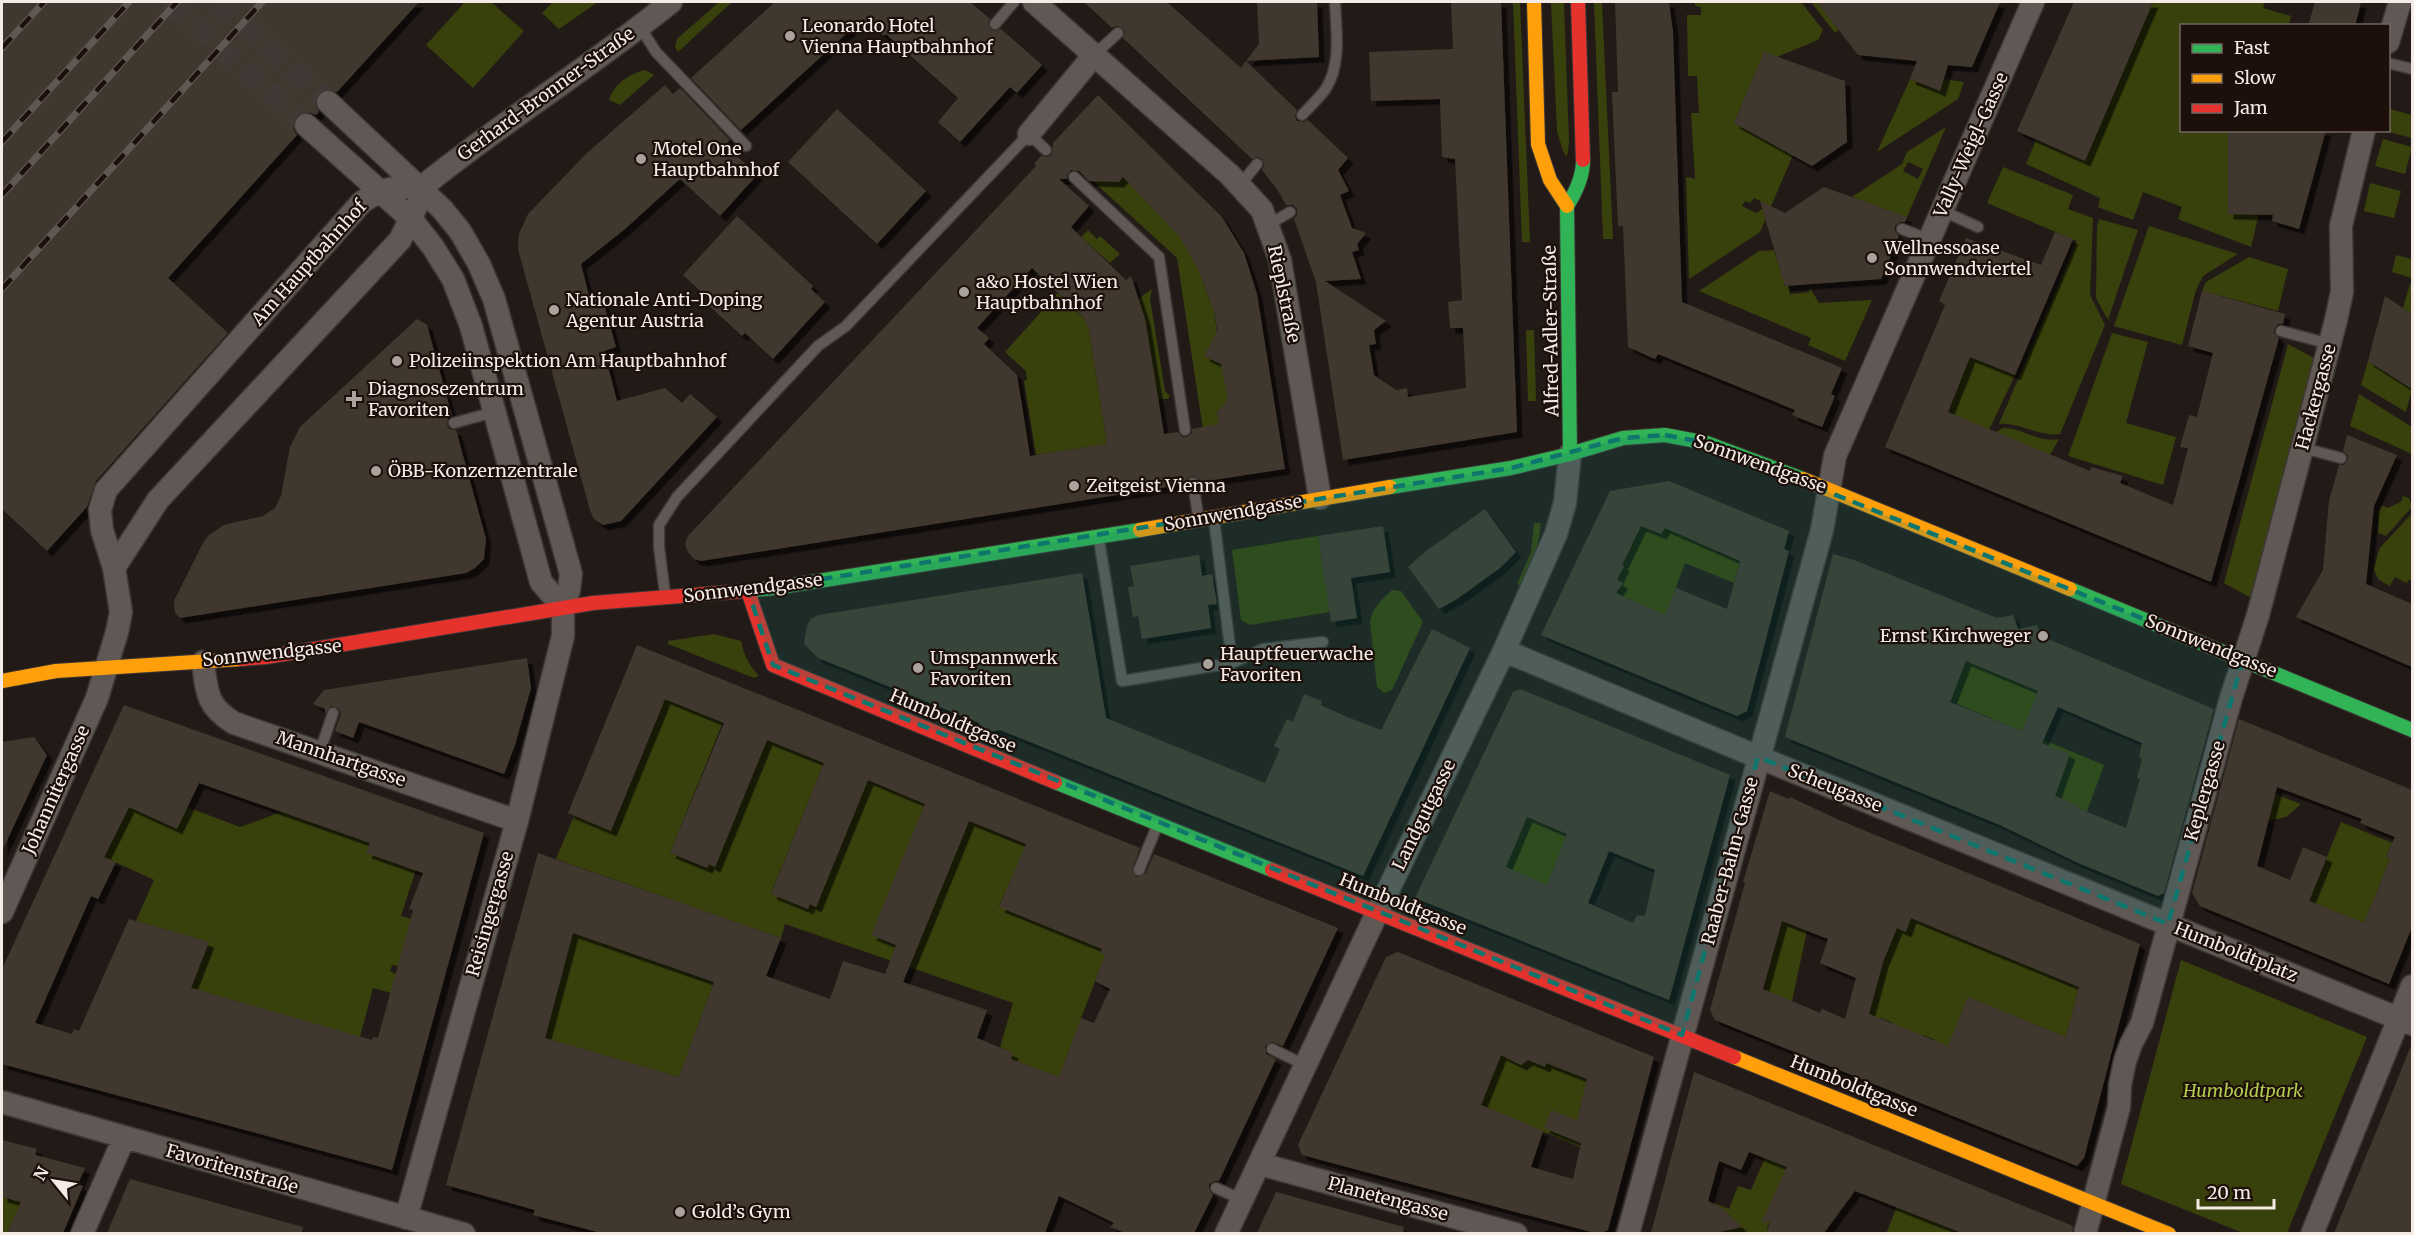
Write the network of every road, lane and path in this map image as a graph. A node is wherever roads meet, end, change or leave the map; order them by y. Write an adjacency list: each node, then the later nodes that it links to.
1 (671, 2): 10 (street, Gerhard-Bronner-Straße)
2 (1014, 2): 9 (lane)
3 (1034, 2): 13 (street, Rieplstraße)
4 (1335, 2): 17 (lane)
5 (1534, 2): 28 (main road)
6 (1578, 2): 28 (main road, Alfred-Adler-Straße)
7 (2033, 2): 29 (street, Vally-Weigl-Gasse)
8 (2400, 2): 12 (street)
9 (995, 24)
10 (640, 27): 21 (lane); 26 (street, Gerhard-Bronner-Straße)
11 (1118, 33): 13 (lane)
12 (2390, 35)
13 (1095, 54): 20 (street); 25 (street, Rieplstraße)
14 (2390, 64): 15 (lane)
15 (2412, 69)
16 (328, 102): 26 (street, Reisingergasse)
17 (1302, 115)
18 (306, 125): 27 (street)
19 (2364, 132): 37 (street, Hackergasse)
20 (1029, 134): 22 (lane); 52 (lane)
21 (746, 146)
22 (1046, 150)
23 (1257, 164): 25 (lane)
24 (1074, 177): 40 (lane)
25 (1240, 185): 32 (street, Rieplstraße)
26 (422, 187): 27 (street, Am Hauptbahnhof); 31 (street); 53 (street, Reisingergasse)
27 (378, 191): 31 (street); 50 (street, Am Hauptbahnhof)
28 (1567, 206): 42 (main road, Alfred-Adler-Straße)
29 (1943, 211): 33 (lane); 35 (street, Vally-Weigl-Gasse)
30 (1290, 212): 32 (lane)
31 (411, 219): 38 (street); 50 (street)
32 (1268, 225): 46 (street, Rieplstraße)
33 (1978, 226)
34 (1902, 229): 35 (lane)
35 (1930, 240): 45 (street, Vally-Weigl-Gasse)
36 (2281, 331): 37 (lane)
37 (2330, 344): 41 (street, Hackergasse)
38 (494, 412): 39 (lane); 53 (street)
39 (454, 423)
40 (1185, 430)
41 (2303, 448): 43 (lane); 56 (street, Hackergasse)
42 (1569, 454): 45 (main road, Sonnwendgasse); 46 (main road, Sonnwendgasse); 55 (street, Landgutgasse)
43 (2341, 458)
44 (1193, 483): 48 (lane)
45 (1829, 489): 56 (main road, Sonnwendgasse); 64 (street, Raaber-Bahn-Gasse)
46 (1320, 498): 47 (main road, Sonnwendgasse)
47 (1214, 516): 48 (main road, Sonnwendgasse); 58 (lane)
48 (1198, 519): 49 (main road, Sonnwendgasse)
49 (1098, 537): 51 (main road, Sonnwendgasse); 58 (lane)
50 (114, 568): 59 (street, Am Hauptbahnhof)
51 (748, 591): 52 (main road, Sonnwendgasse); 66 (main road, Humboldtgasse)
52 (665, 598): 53 (main road, Sonnwendgasse)
53 (563, 608): 57 (main road, Sonnwendgasse); 65 (street, Reisingergasse)
54 (1323, 642): 58 (lane)
55 (1503, 653): 64 (street, Scheugasse); 69 (street, Landgutgasse)
56 (2243, 659): 62 (main road, Sonnwendgasse); 70 (street, Keplergasse)
57 (203, 662): 59 (main road, Sonnwendgasse); 63 (street, Mannhartgasse)
58 (1232, 663)
59 (108, 668): 60 (main road, Sonnwendgasse); 68 (street, Johannitergasse)
60 (2, 681)
61 (333, 713): 63 (lane)
62 (2412, 730)
63 (320, 752): 65 (street, Mannhartgasse)
64 (1758, 757): 70 (street, Scheugasse); 73 (street, Raaber-Bahn-Gasse)
65 (517, 820): 82 (street, Reisingergasse)
66 (1157, 825): 67 (lane); 69 (main road, Humboldtgasse)
67 (1139, 870)
68 (2, 912)
69 (1377, 913): 73 (main road, Humboldtgasse); 75 (street, Landgutgasse)
70 (2168, 924): 72 (street, Humboldtplatz); 81 (street, Humboldtplatz)
71 (2412, 986): 72 (street)
72 (2406, 1021): 90 (street)
73 (1682, 1035): 81 (main road, Humboldtgasse); 87 (street, Raaber-Bahn-Gasse)
74 (1272, 1049): 75 (lane)
75 (1305, 1065): 78 (street, Landgutgasse)
76 (2, 1102): 77 (street, Favoritenstraße)
77 (124, 1138): 82 (street, Favoritenstraße); 83 (street)
78 (1260, 1164): 80 (street, Landgutgasse); 86 (street, Planetengasse)
79 (1216, 1188): 80 (lane)
80 (1243, 1200): 85 (street, Landgutgasse)
81 (2094, 1203): 88 (street); 89 (main road)
82 (406, 1218): 84 (street, Favoritenstraße)
83 (82, 1233)
84 (464, 1233)
85 (1226, 1233)
86 (1516, 1233)
87 (1628, 1233)
88 (2085, 1233)
89 (2169, 1233)
90 (2312, 1233)

